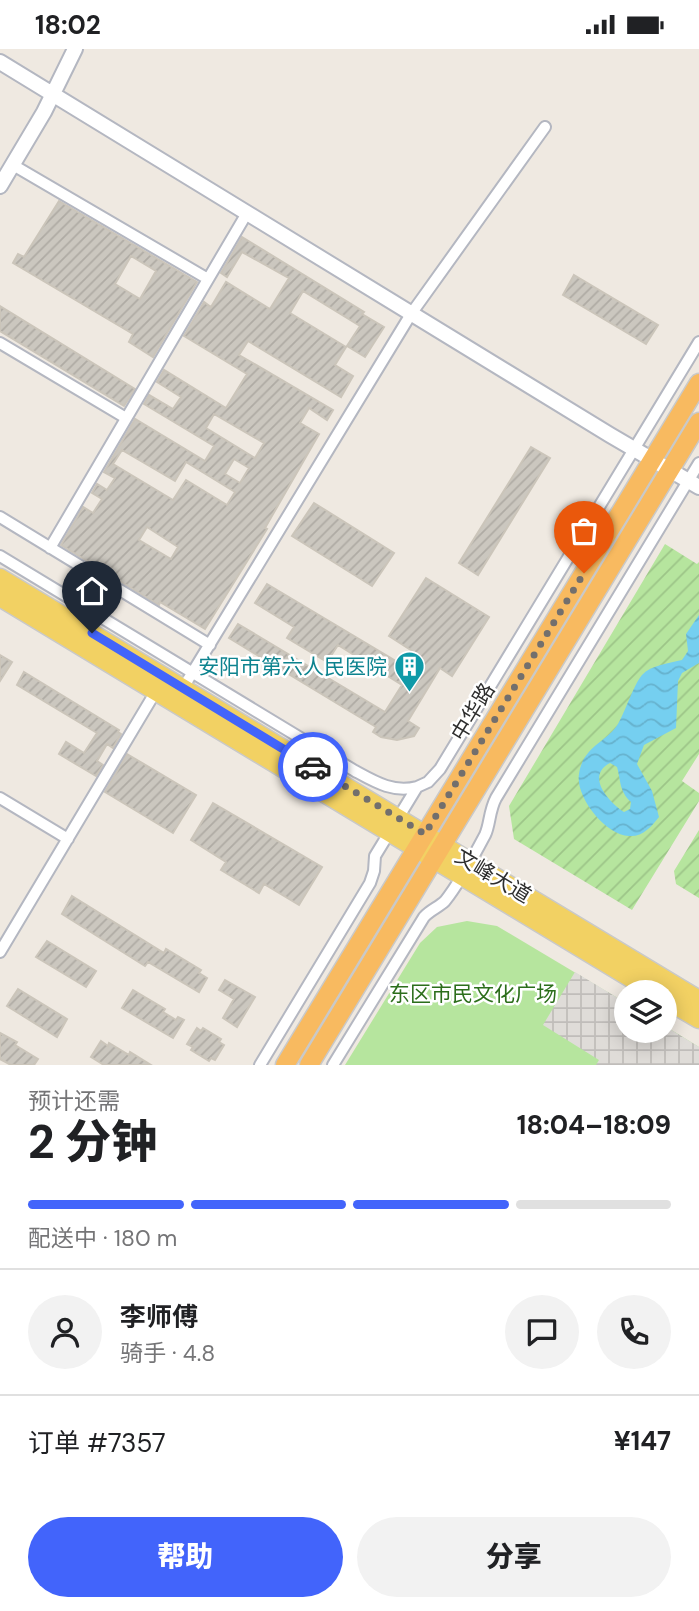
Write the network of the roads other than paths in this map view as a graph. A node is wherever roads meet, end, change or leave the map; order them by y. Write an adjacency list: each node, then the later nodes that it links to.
1 (75, 49): 3 (street)
2 (0, 62): 3 (street)
3 (52, 95): 5 (street); 7 (street)
4 (545, 127): 9 (street)
5 (13, 165): 6 (street); 8 (street)
6 (0, 186)
7 (247, 213): 8 (street); 9 (street)
8 (208, 279): 13 (street)
9 (411, 314): 15 (street); 25 (street)
10 (0, 342): 13 (street)
11 (699, 342): 15 (street)
12 (699, 383): 16 (highway, 中华路)
13 (126, 418): 21 (street)
14 (699, 422): 18 (highway, 中华路)
15 (634, 449): 16 (street); 29 (street)
16 (652, 460): 18 (street); 33 (highway, 中华路)
17 (699, 463): 19 (street)
18 (670, 470): 19 (street); 34 (highway, 中华路)
19 (694, 484): 35 (street)
20 (0, 517): 21 (street)
21 (50, 548): 25 (street)
22 (0, 555): 26 (street)
23 (0, 578): 27 (main road, 文峰大道)
24 (0, 597): 28 (main road, 文峰大道)
25 (210, 645): 26 (street)
26 (193, 672): 27 (street); 29 (street)
27 (183, 688): 31 (main road, 文峰大道)
28 (156, 691): 31 (main road, 文峰大道); 32 (street)
29 (416, 787): 31 (street)
30 (0, 798): 32 (street)
31 (394, 825): 33 (main road, 文峰大道); 41 (street)
32 (68, 839): 36 (street)
33 (421, 841): 34 (main road, 文峰大道); 42 (highway, 中华路)
34 (438, 852): 35 (main road, 文峰大道); 43 (highway, 中华路)
35 (465, 868): 37 (main road, 文峰大道); 38 (main road, 文峰大道); 44 (street)
36 (0, 951)
37 (636, 980)
38 (699, 1000)
39 (677, 1006): 40 (main road)
40 (699, 1019)
41 (260, 1065)
42 (285, 1065)
43 (309, 1065)
44 (333, 1065)

